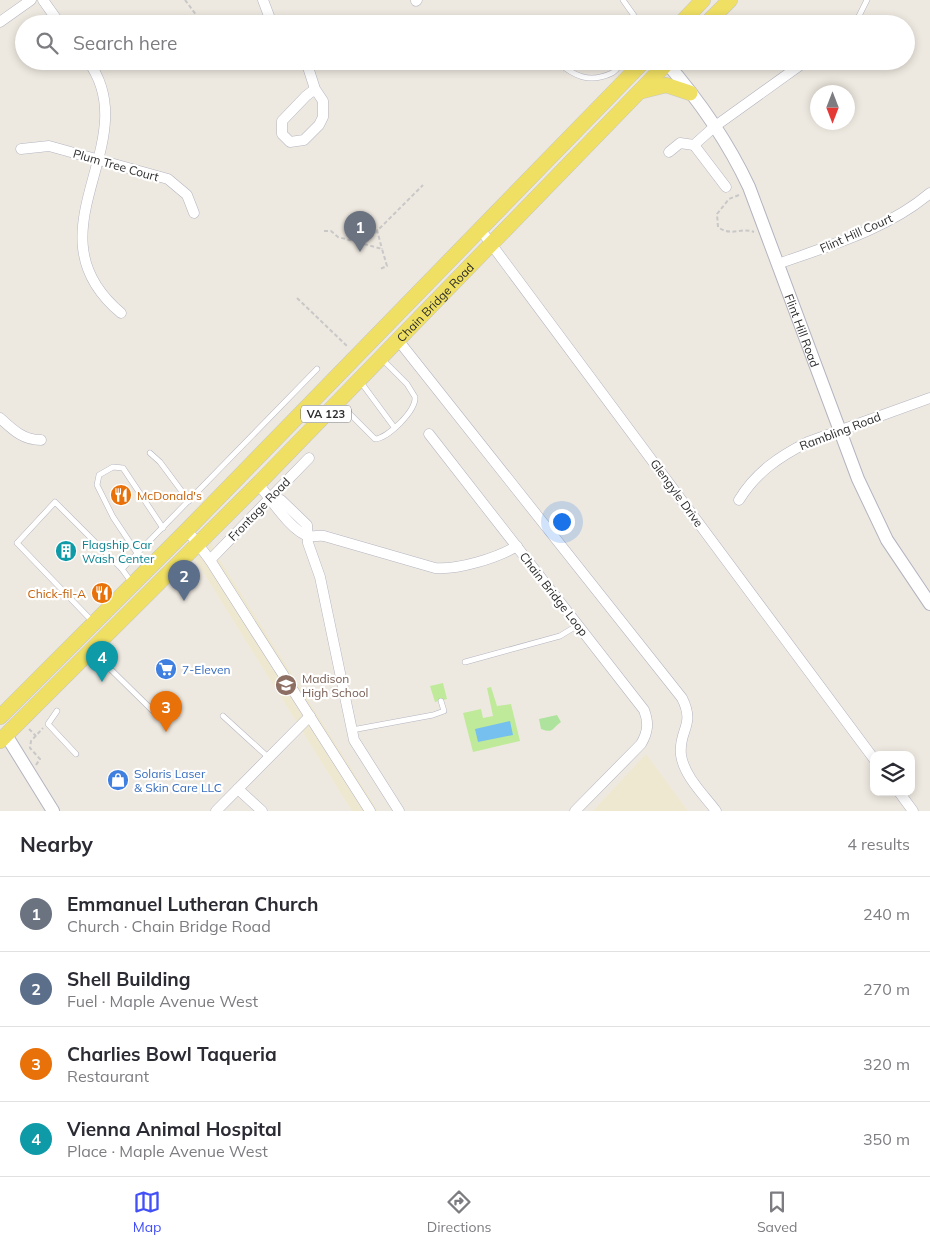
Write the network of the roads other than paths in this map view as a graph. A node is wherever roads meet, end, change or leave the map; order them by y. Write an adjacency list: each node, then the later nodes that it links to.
1 (31, 0): 14 (street)
2 (43, 0): 8 (street)
3 (263, 0): 9 (street)
4 (623, 0): 10 (lane)
5 (703, 0): 11 (main road)
6 (730, 0): 12 (main road)
7 (867, 0): 13 (lane)
8 (54, 15)
9 (269, 15)
10 (634, 15)
11 (689, 15)
12 (715, 15)
13 (860, 15)
14 (0, 22)
15 (93, 70): 31 (street)
16 (309, 70): 24 (street)
17 (566, 70): 23 (lane)
18 (620, 70): 23 (lane)
19 (629, 70): 23 (main road, Chain Bridge Road / VA 123)
20 (660, 70): 25 (main road, Chain Bridge Road / VA 123)
21 (673, 70): 26 (street, Flint Hill Road)
22 (793, 70): 27 (street)
23 (618, 77): 35 (main road, Chain Bridge Road / VA 123)
24 (315, 89): 24 (street)
25 (638, 93): 26 (main road); 36 (main road, Chain Bridge Road / VA 123)
26 (690, 93): 27 (street, Flint Hill Road)
27 (714, 127): 28 (street); 37 (street, Flint Hill Road)
28 (694, 145): 30 (street); 32 (street)
29 (21, 149): 31 (street, Plum Tree Court)
30 (669, 152)
31 (98, 159): 34 (street, Plum Tree Court); 38 (street)
32 (726, 186)
33 (930, 193): 37 (street, Flint Hill Court)
34 (194, 213)
35 (480, 228): 36 (street, Glengyle Drive); 57 (main road, Chain Bridge Road / VA 123)
36 (492, 243): 39 (main road, Chain Bridge Road / VA 123); 79 (street, Glengyle Drive)
37 (778, 264): 47 (street, Flint Hill Road)
38 (121, 313)
39 (398, 340): 40 (main road, Chain Bridge Road / VA 123); 89 (street)
40 (380, 358): 42 (main road, Chain Bridge Road / VA 123); 46 (lane)
41 (317, 369): 55 (lane)
42 (359, 380): 44 (main road, Chain Bridge Road / VA 123); 46 (lane)
43 (930, 398): 47 (street, Rambling Road)
44 (338, 402): 46 (lane); 52 (main road, Chain Bridge Road / VA 123)
45 (0, 418): 49 (street)
46 (394, 427)
47 (840, 431): 54 (street, Rambling Road); 65 (street, Flint Hill Road)
48 (429, 434): 60 (street)
49 (41, 440)
50 (150, 453): 55 (lane)
51 (309, 458): 53 (street, Frontage Road)
52 (258, 484): 53 (street); 59 (main road, Chain Bridge Road / VA 123)
53 (271, 497): 58 (street); 62 (street, Frontage Road)
54 (739, 500)
55 (189, 501): 56 (lane)
56 (163, 528): 61 (lane); 61 (lane)
57 (187, 530): 59 (street); 64 (main road, VA 123)
58 (309, 536): 60 (street, Chain Bridge Loop); 76 (street)
59 (198, 544): 62 (street); 68 (main road, VA 123)
60 (516, 546): 67 (street, Chain Bridge Loop)
61 (137, 553): 63 (lane)
62 (210, 560): 75 (street)
63 (122, 569): 64 (lane); 66 (lane)
64 (132, 584): 66 (main road, VA 123)
65 (930, 604)
66 (94, 623): 73 (main road, VA 123)
67 (578, 625): 69 (lane); 88 (street, Chain Bridge Loop)
68 (90, 650): 72 (lane); 77 (main road, VA 123)
69 (465, 662)
70 (441, 701): 76 (lane)
71 (57, 711): 78 (lane)
72 (154, 712)
73 (1, 713): 77 (main road)
74 (223, 716): 80 (lane)
75 (310, 716): 80 (street); 86 (street)
76 (352, 730): 87 (street)
77 (2, 735): 83 (street)
78 (76, 754)
79 (870, 754)
80 (268, 757): 81 (street)
81 (238, 788): 84 (street); 85 (street)
82 (902, 796): 90 (street)
83 (53, 811)
84 (216, 811)
85 (262, 811)
86 (370, 811)
87 (399, 811)
88 (575, 811)
89 (716, 811)
90 (913, 811)

